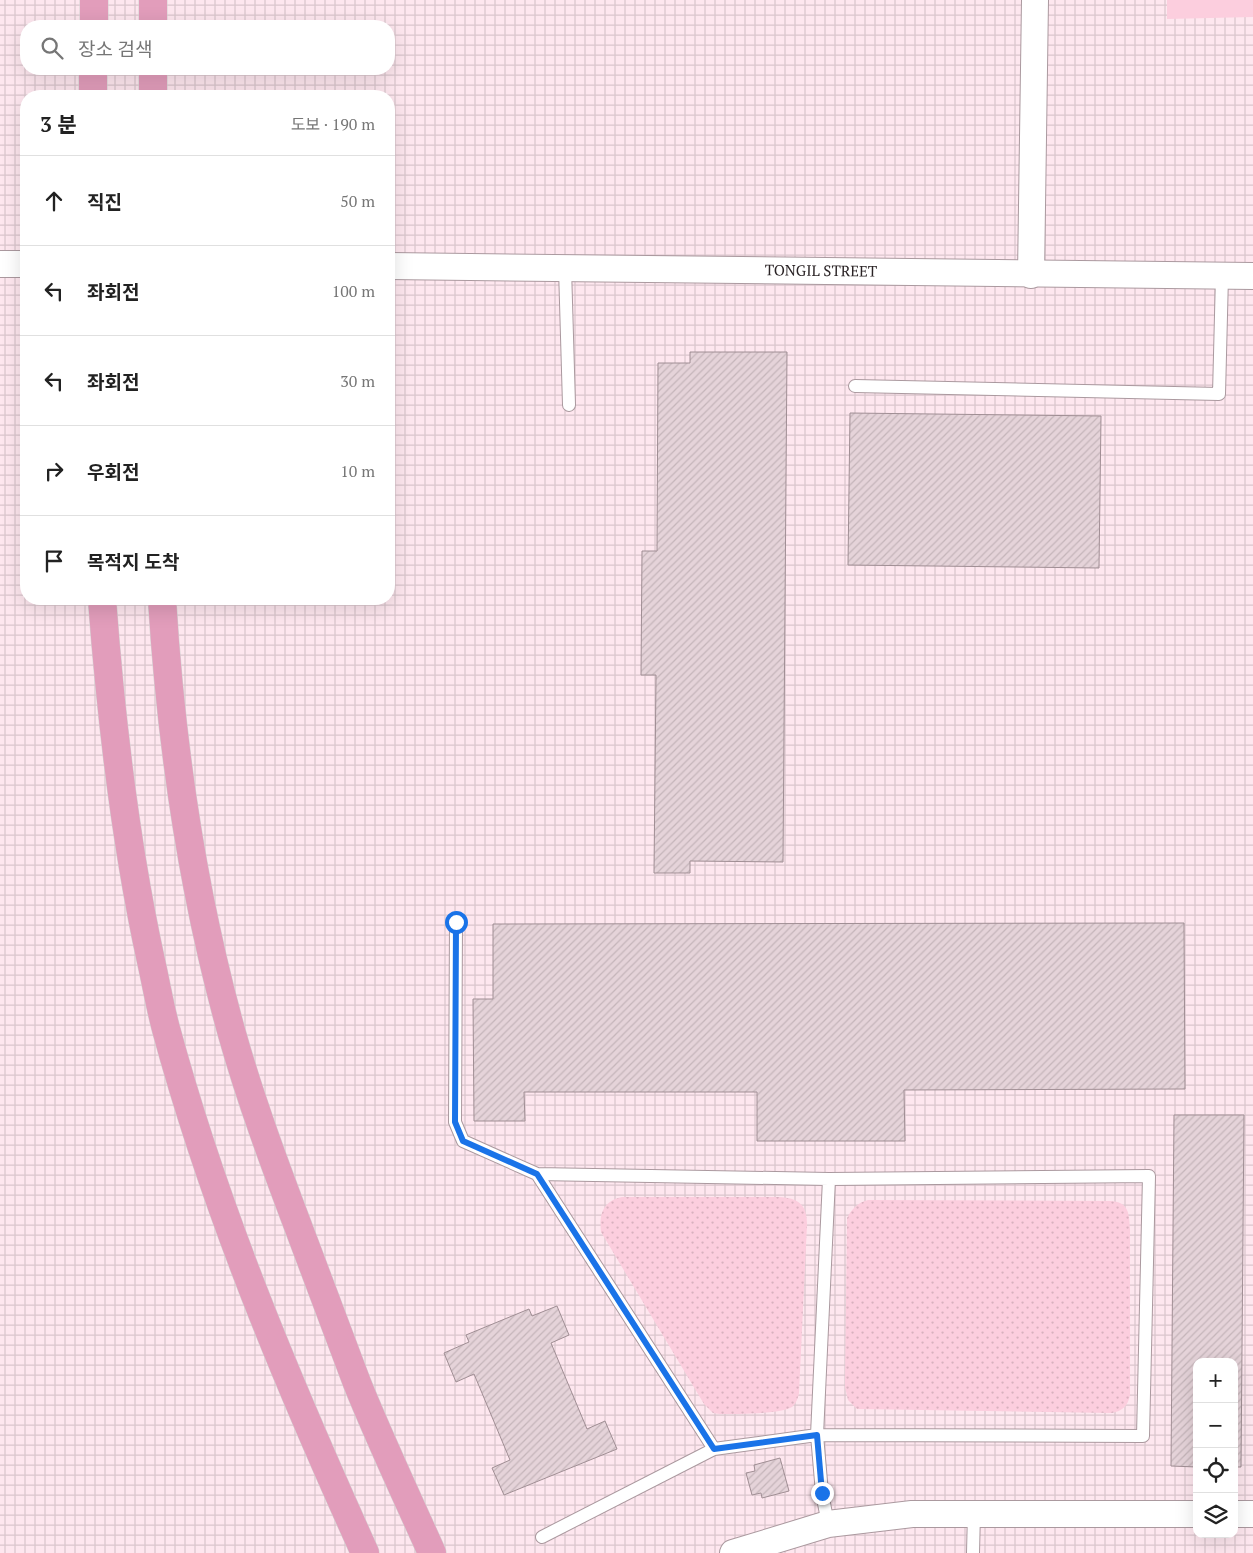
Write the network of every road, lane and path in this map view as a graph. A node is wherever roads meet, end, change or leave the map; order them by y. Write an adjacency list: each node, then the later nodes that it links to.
1 (94, 0): 4 (main road)
2 (153, 0): 5 (main road)
3 (1035, 0): 14 (street)
4 (94, 20)
5 (153, 20)
6 (93, 75): 8 (main road)
7 (153, 75): 9 (main road)
8 (93, 90)
9 (153, 90)
10 (0, 264): 11 (street)
11 (20, 264)
12 (395, 266): 13 (street, TONGIL STREET)
13 (565, 268): 14 (street, TONGIL STREET); 18 (lane)
14 (1031, 274): 15 (street, TONGIL STREET)
15 (1222, 276): 16 (street, TONGIL STREET); 17 (lane)
16 (1253, 276)
17 (855, 386)
18 (569, 405)
19 (103, 605): 32 (main road)
20 (162, 605): 33 (main road)
21 (456, 922): 22 (lane)
22 (537, 1174): 23 (lane); 25 (lane)
23 (829, 1179): 24 (lane); 24 (lane)
24 (817, 1435): 25 (lane); 30 (lane)
25 (714, 1449): 31 (lane)
26 (974, 1513): 27 (street); 30 (street); 35 (lane)
27 (1193, 1514)
28 (1238, 1514): 29 (street)
29 (1253, 1514)
30 (828, 1524): 34 (street)
31 (542, 1537)
32 (365, 1553)
33 (432, 1553)
34 (733, 1553)
35 (973, 1553)

